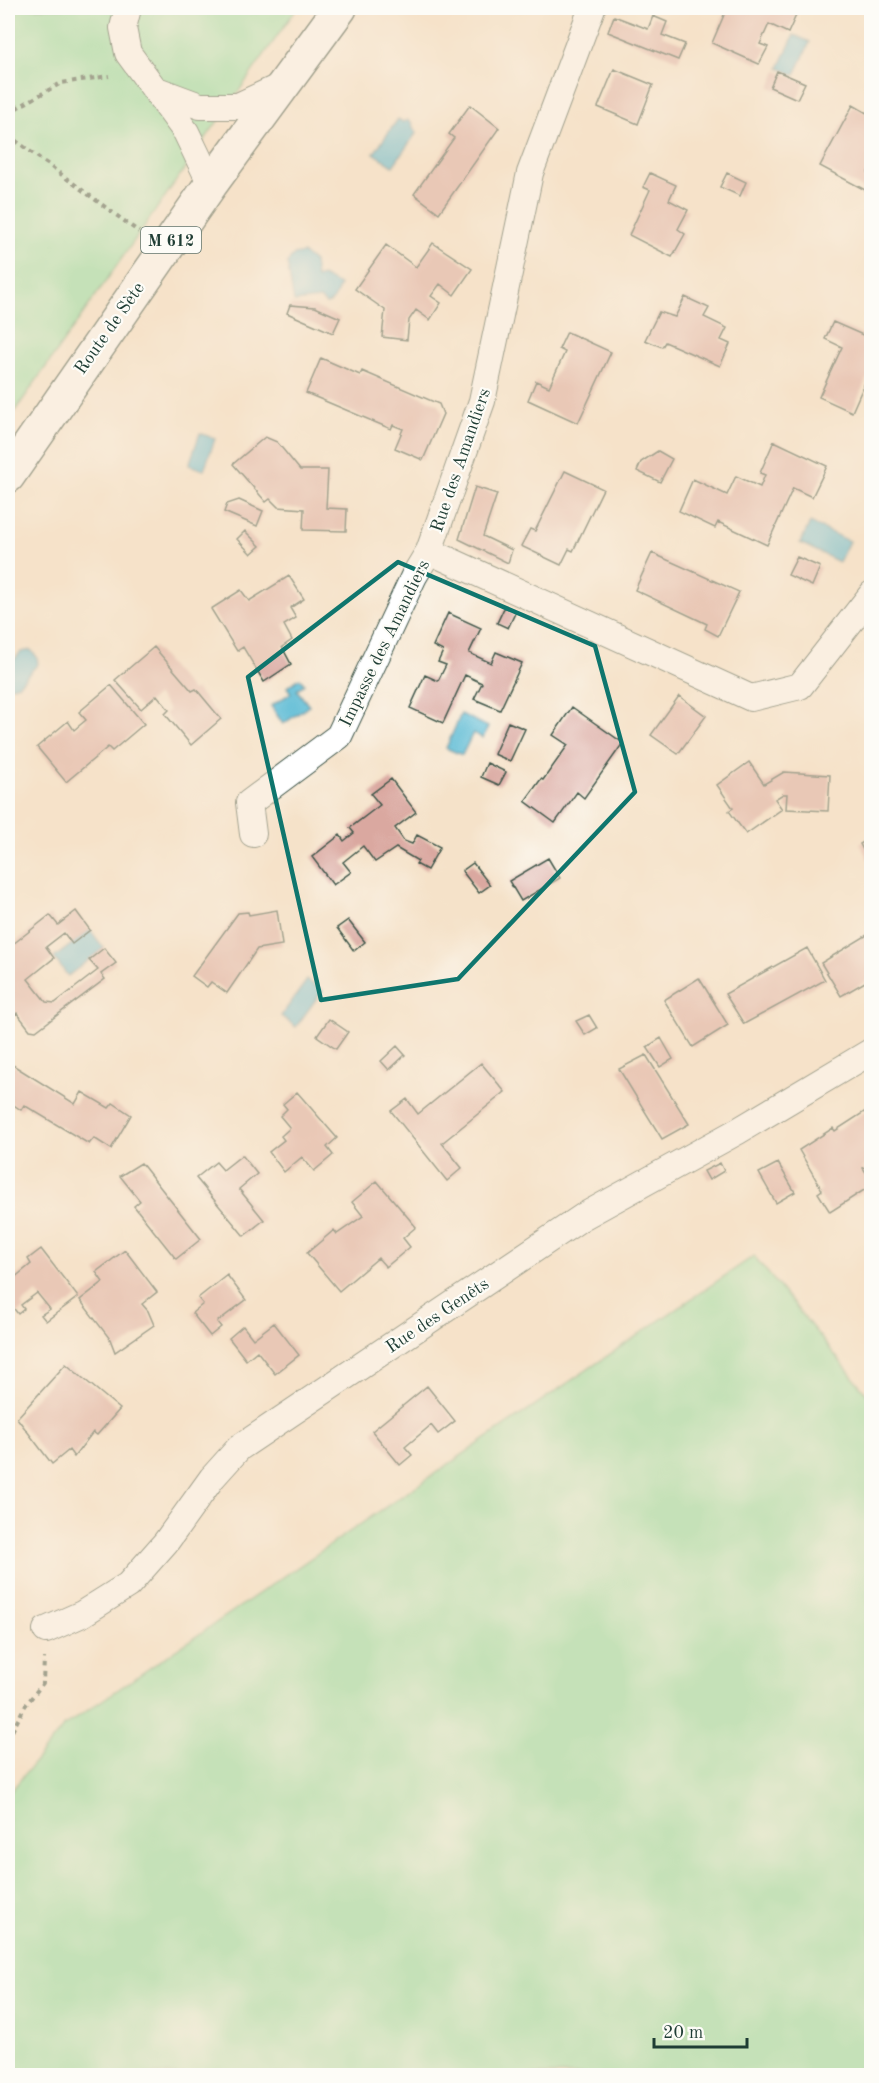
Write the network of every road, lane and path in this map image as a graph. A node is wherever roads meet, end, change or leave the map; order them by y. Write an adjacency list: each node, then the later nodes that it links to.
1 (128, 8): 4 (street)
2 (340, 8): 5 (main road, Route de Sète / M 612)
3 (592, 8): 12 (street, Rue des Amandiers)
4 (138, 65): 6 (street); 7 (path)
5 (283, 85): 6 (street); 9 (main road, Route de Sète / M 612)
6 (157, 90): 9 (street)
7 (8, 113)
8 (8, 135): 10 (path)
9 (211, 184): 10 (main road, Route de Sète / M 612)
10 (164, 250): 11 (main road, Route de Sète / M 612)
11 (8, 476)
12 (429, 551): 13 (street, Rue des Amandiers); 14 (street, Impasse des Amandiers)
13 (872, 594)
14 (253, 834)
15 (872, 1051): 16 (street, Rue des Genêts)
16 (46, 1630): 17 (path)
17 (8, 1739)

